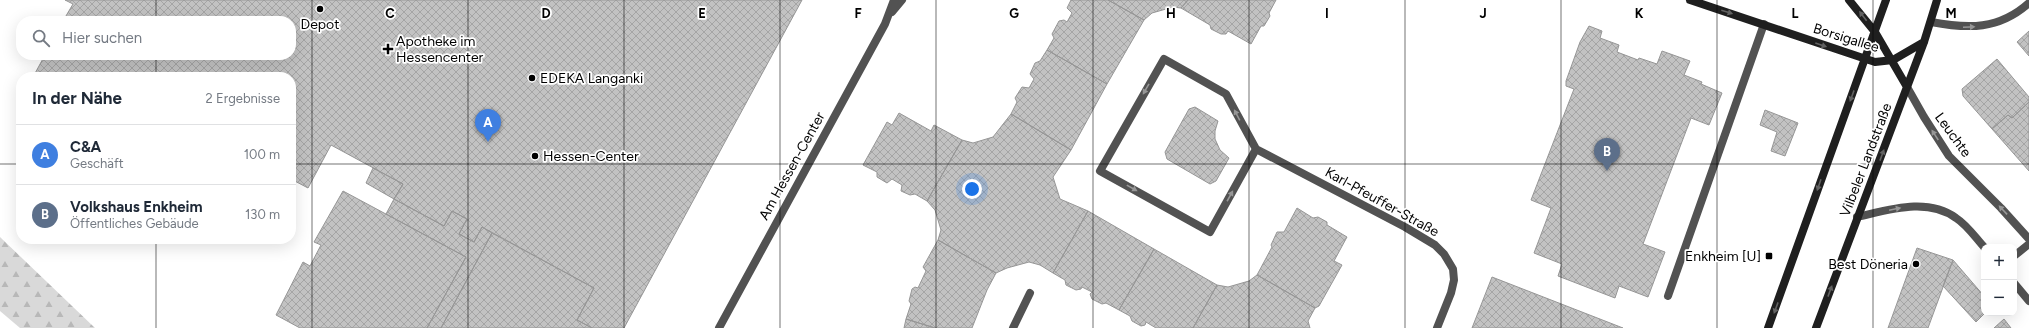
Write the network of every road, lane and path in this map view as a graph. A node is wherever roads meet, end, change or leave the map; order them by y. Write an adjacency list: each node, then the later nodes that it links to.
1 (894, 0): 8 (street, Am Hessen-Center)
2 (902, 0): 8 (street, Am Hessen-Center)
3 (1690, 0): 10 (main road, Borsigallee, one-way to 10)
4 (1849, 0): 11 (main road, Borsigallee, one-way to 4)
5 (1886, 0): 11 (main road)
6 (1936, 0): 9 (main road, Vilbeler Landstraße)
7 (2029, 3): 9 (street, one-way to 7)
8 (887, 17): 26 (street, Am Hessen-Center)
9 (1931, 22): 12 (main road, Vilbeler Landstraße)
10 (1764, 24): 13 (main road, Borsigallee, one-way to 13); 24 (street)
11 (1875, 32): 13 (main road); 14 (main road, Leuchte)
12 (1924, 42): 14 (main road, Borsigallee); 15 (main road, Vilbeler Landstraße)
13 (1865, 60): 14 (main road, Borsigallee); 29 (main road, one-way to 29)
14 (1893, 60): 15 (main road, Leuchte)
15 (1907, 87): 17 (main road, Vilbeler Landstraße, one-way to 15); 18 (street, Leuchte, one-way to 15)
16 (1256, 149): 16 (street, one-way to 16); 28 (street, Karl-Pfeuffer-Straße)
17 (1857, 217): 19 (street, one-way to 19); 30 (main road, Vilbeler Landstraße, one-way to 17)
18 (2029, 239)
19 (1981, 244)
20 (2029, 244): 21 (street)
21 (2017, 254)
22 (2017, 287): 25 (street)
23 (1030, 293): 27 (street)
24 (1668, 296)
25 (2029, 301)
26 (720, 328)
27 (1013, 328)
28 (1437, 328)
29 (1768, 328)
30 (1816, 328)

